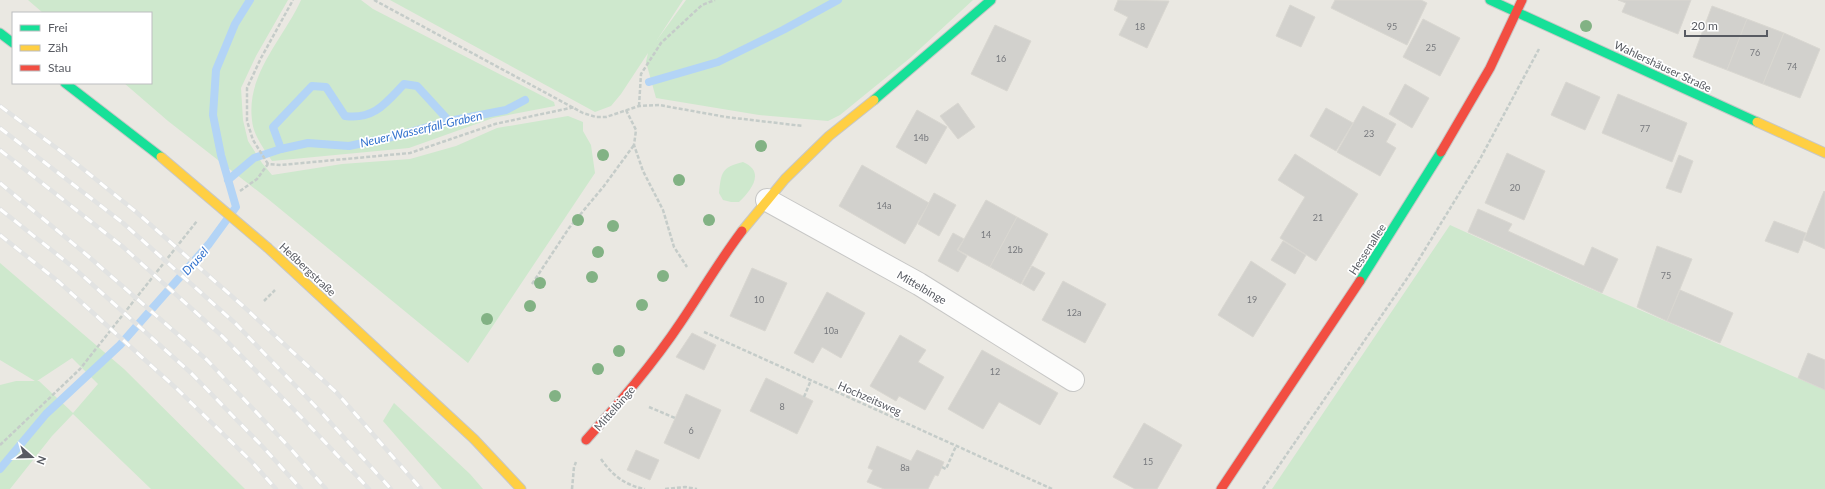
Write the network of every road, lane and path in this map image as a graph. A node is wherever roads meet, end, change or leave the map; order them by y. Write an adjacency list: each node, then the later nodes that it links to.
1 (293, 0): 18 (path)
2 (374, 0): 13 (path)
3 (715, 0): 12 (path)
4 (991, 0): 15 (street, Mittelbinge)
5 (1490, 0): 7 (street, Wahlershäuser Straße)
6 (1522, 0): 7 (street, Hessenallee)
7 (1518, 12): 8 (street, Wahlershäuser Straße); 39 (street, Hessenallee)
8 (1550, 28): 17 (street, Wahlershäuser Straße); 40 (path)
9 (0, 33): 10 (street)
10 (12, 42)
11 (66, 84): 34 (street, Heßbergstraße, bridge)
12 (639, 106): 14 (path); 15 (path)
13 (575, 107): 14 (path); 18 (path)
14 (626, 110): 16 (path)
15 (829, 136): 20 (street, Mittelbinge)
16 (634, 144): 22 (path); 24 (path)
17 (1825, 153)
18 (268, 164): 19 (path)
19 (244, 188)
20 (767, 200): 24 (street, Mittelbinge); 28 (street, Mittelbinge)
21 (199, 219): 31 (path)
22 (532, 284)
23 (275, 290): 25 (path)
24 (701, 291): 26 (street, Mittelbinge)
25 (264, 301)
26 (681, 322): 27 (path, Hochzeitsweg); 30 (street, Mittelbinge)
27 (811, 380): 29 (path); 32 (path, Hochzeitsweg)
28 (1073, 380)
29 (804, 396)
30 (586, 440): 35 (path)
31 (0, 445)
32 (956, 446): 33 (path); 38 (path, Hochzeitsweg)
33 (942, 467)
34 (521, 489)
35 (645, 489)
36 (665, 489): 37 (path)
37 (697, 489)
38 (1052, 489)
39 (1221, 489)
40 (1263, 489)

